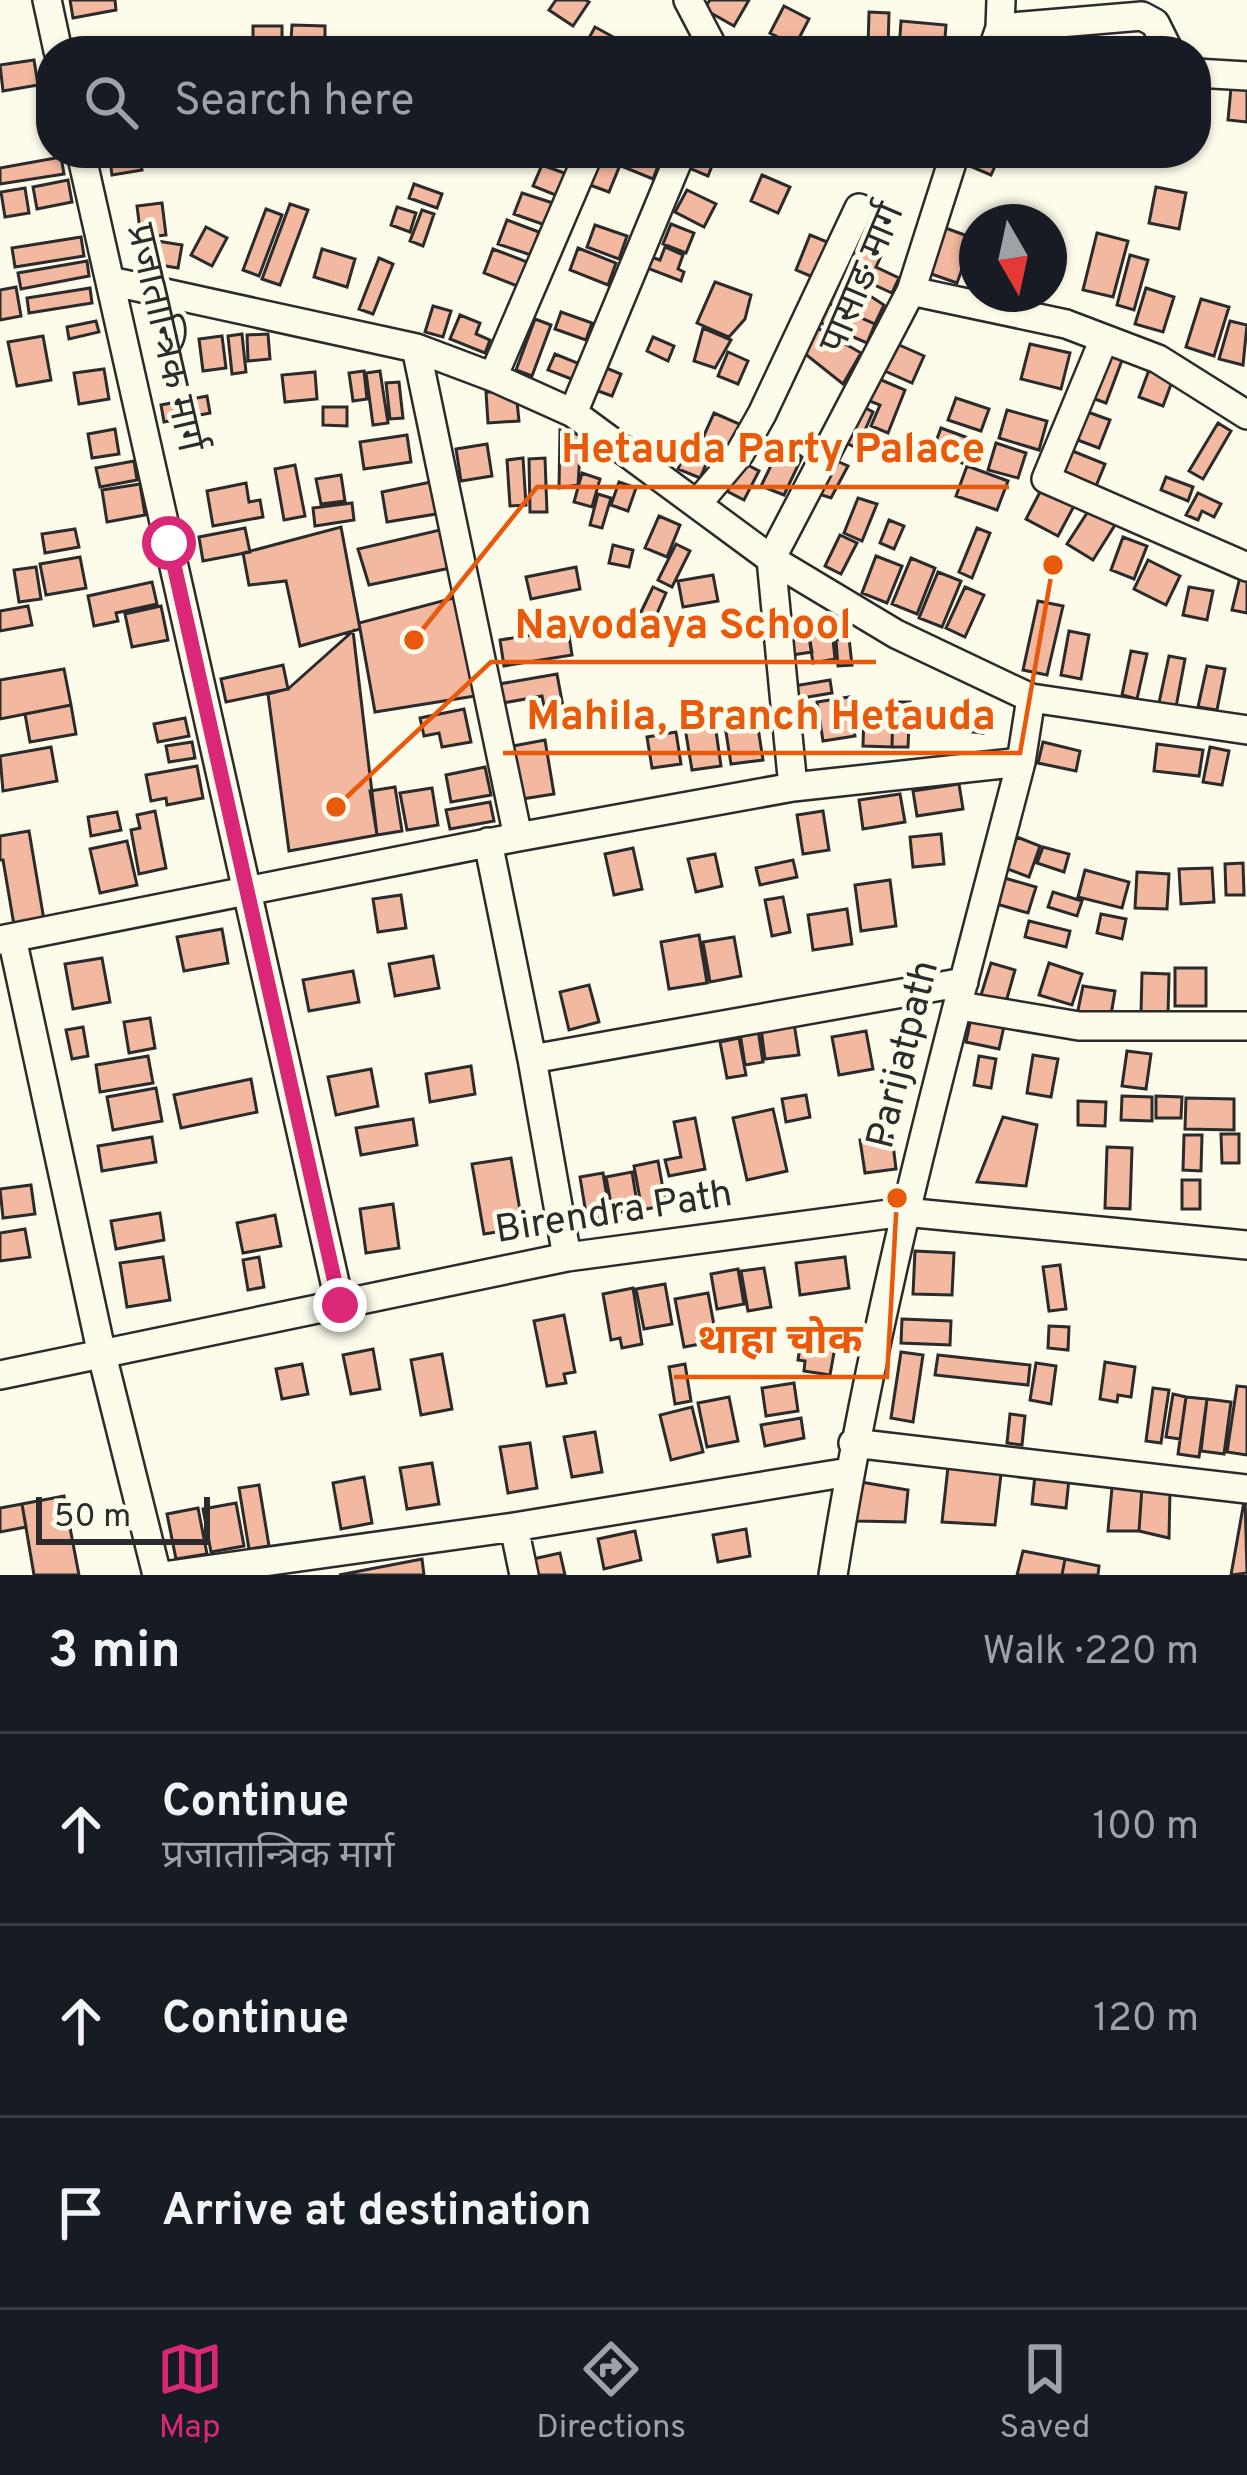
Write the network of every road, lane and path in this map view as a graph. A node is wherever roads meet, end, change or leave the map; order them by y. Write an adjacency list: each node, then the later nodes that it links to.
1 (47, 0): 4 (street)
2 (688, 0): 5 (street)
3 (998, 26): 6 (street)
4 (55, 36)
5 (707, 36)
6 (1162, 36)
7 (1211, 74): 8 (street)
8 (1247, 76)
9 (84, 168): 14 (street, प्रजातान्त्रिक मार्ग)
10 (584, 168): 18 (street)
11 (675, 168): 19 (street)
12 (950, 168): 15 (street, पासाङ मार्ग)
13 (859, 208): 21 (street)
14 (110, 281): 17 (street); 30 (street, प्रजातान्त्रिक मार्ग)
15 (911, 291): 16 (street); 22 (street, पासाङ मार्ग)
16 (1104, 339): 20 (street); 23 (street)
17 (416, 348): 18 (street); 28 (street)
18 (494, 376): 19 (street)
19 (573, 413): 21 (street)
20 (1247, 415)
21 (697, 504): 22 (street)
22 (771, 559): 24 (street); 27 (street)
23 (1247, 567)
24 (1030, 698): 25 (street); 26 (street, Parijatpath)
25 (1247, 730)
26 (1021, 762): 27 (street); 32 (street, Parijatpath)
27 (793, 787): 28 (street)
28 (518, 837): 29 (street)
29 (488, 842): 30 (street); 34 (street)
30 (247, 892): 31 (street); 38 (street, प्रजातान्त्रिक मार्ग)
31 (6, 939): 39 (street)
32 (962, 994): 33 (street); 34 (street); 35 (street, Parijatpath)
33 (1247, 1026)
34 (532, 1059): 37 (street)
35 (904, 1211): 36 (street, Birendra Path); 37 (street, Birendra Path); 41 (street, Parijatpath)
36 (1247, 1245)
37 (567, 1257): 38 (street, Birendra Path)
38 (340, 1305): 39 (street, Birendra Path)
39 (102, 1354): 40 (street, Birendra Path); 45 (street)
40 (0, 1375)
41 (854, 1443): 42 (street, Parijatpath); 43 (street)
42 (850, 1472): 44 (street); 48 (street, Parijatpath)
43 (1247, 1489)
44 (514, 1527): 46 (street); 47 (street)
45 (157, 1575)
46 (170, 1575)
47 (524, 1575)
48 (833, 1575)

